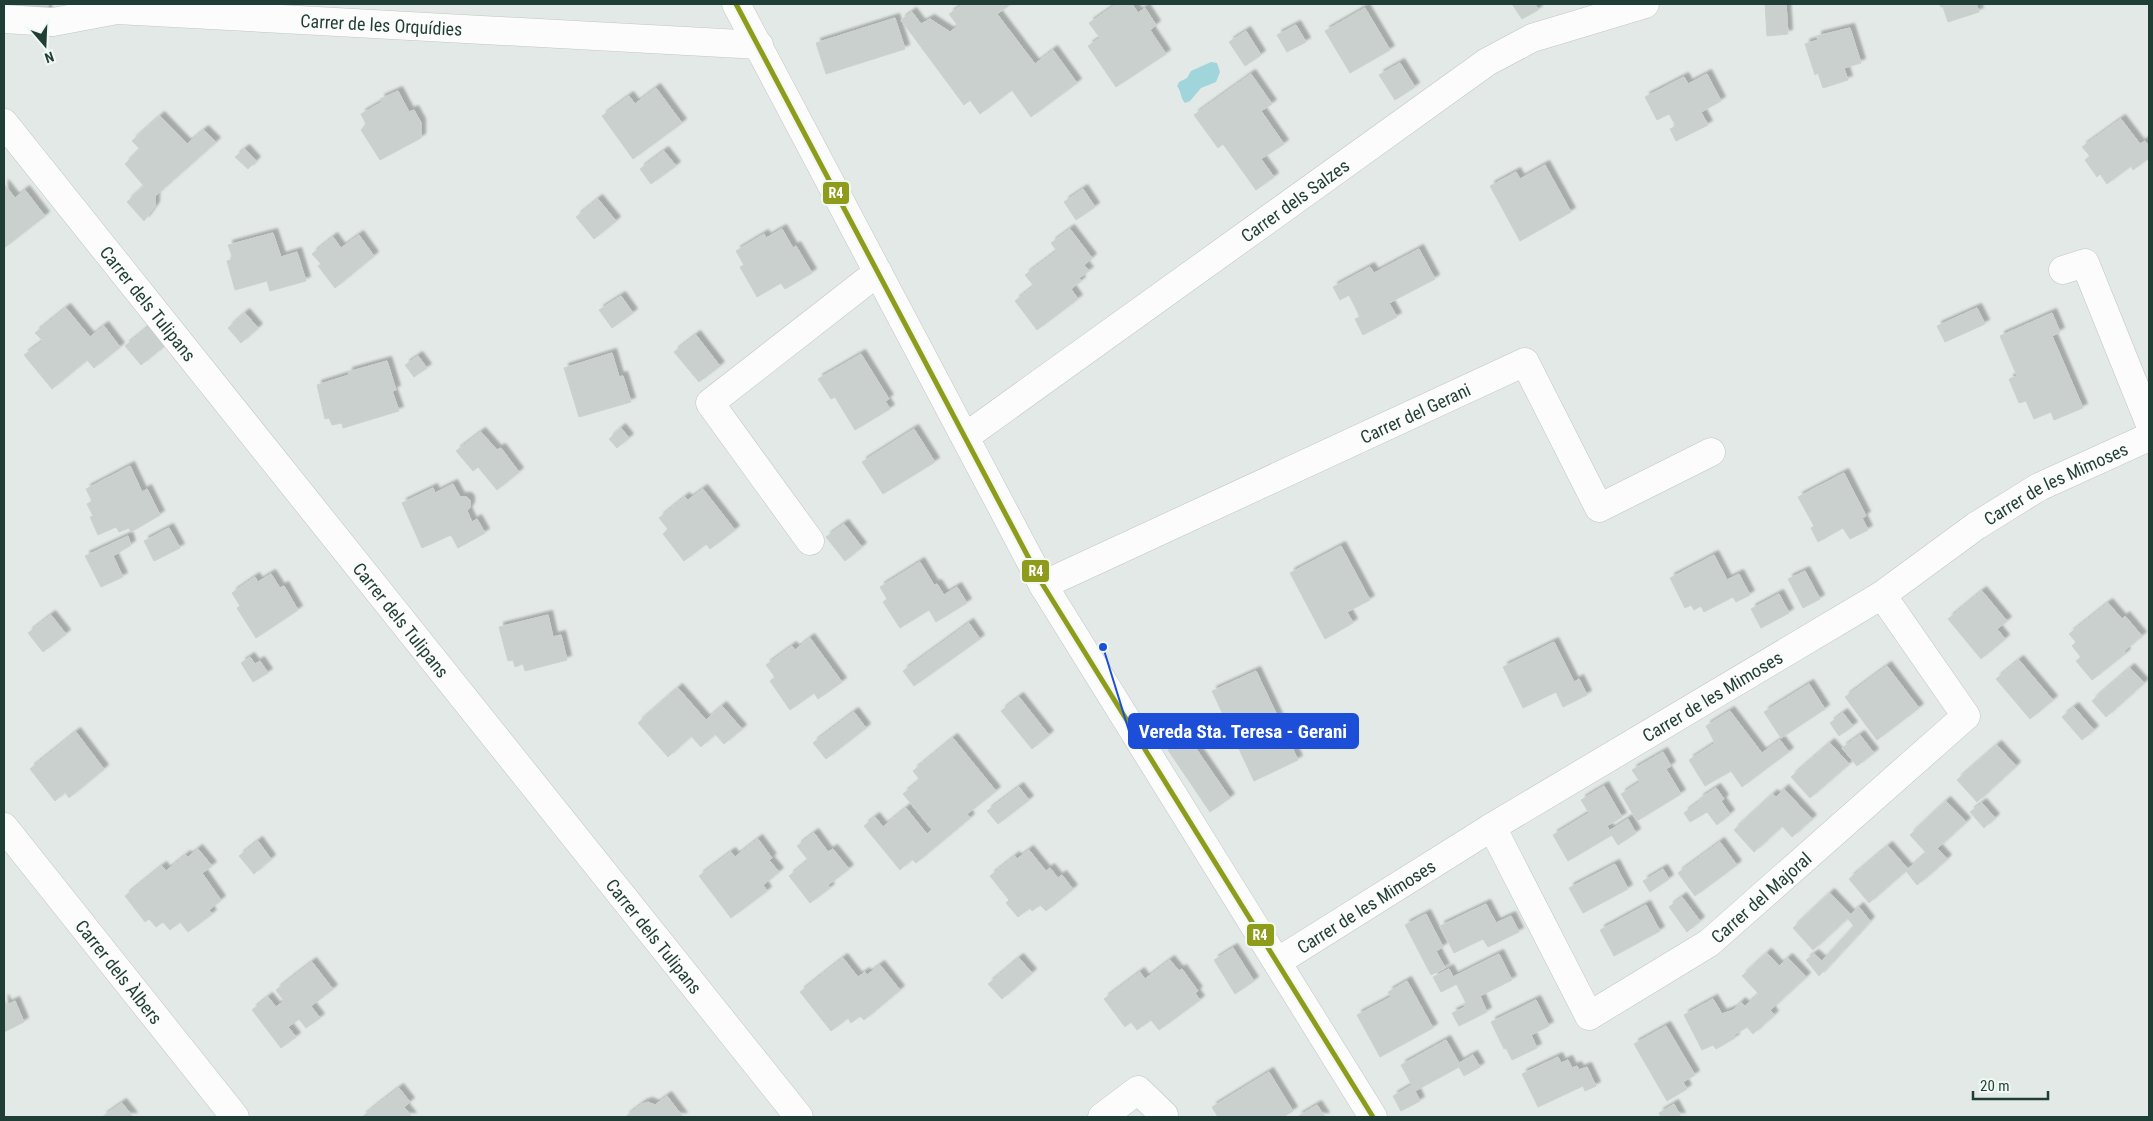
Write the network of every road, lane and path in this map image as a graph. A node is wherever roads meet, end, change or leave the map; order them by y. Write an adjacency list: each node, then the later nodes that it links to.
1 (736, 4): 4 (street)
2 (1645, 4): 9 (street, Carrer dels Salzes)
3 (4, 20): 4 (street, Carrer de les Orquídies)
4 (758, 45): 7 (street)
5 (4, 122): 20 (street, Carrer dels Tulipans)
6 (2063, 270): 8 (street)
7 (878, 272): 9 (street); 12 (street)
8 (2149, 422)
9 (965, 437): 13 (street)
10 (2149, 437): 14 (street, Carrer de les Mimoses)
11 (1711, 452): 13 (street, Carrer del Gerani)
12 (810, 541)
13 (1043, 585): 17 (street)
14 (1882, 595): 16 (street, Carrer de les Mimoses); 16 (street, Carrer del Majoral)
15 (4, 827): 19 (street, Carrer dels Àlbers)
16 (1492, 828): 17 (street, Carrer de les Mimoses)
17 (1277, 962): 22 (street)
18 (1164, 1115): 21 (street)
19 (235, 1117)
20 (799, 1117)
21 (1102, 1117)
22 (1373, 1117)

